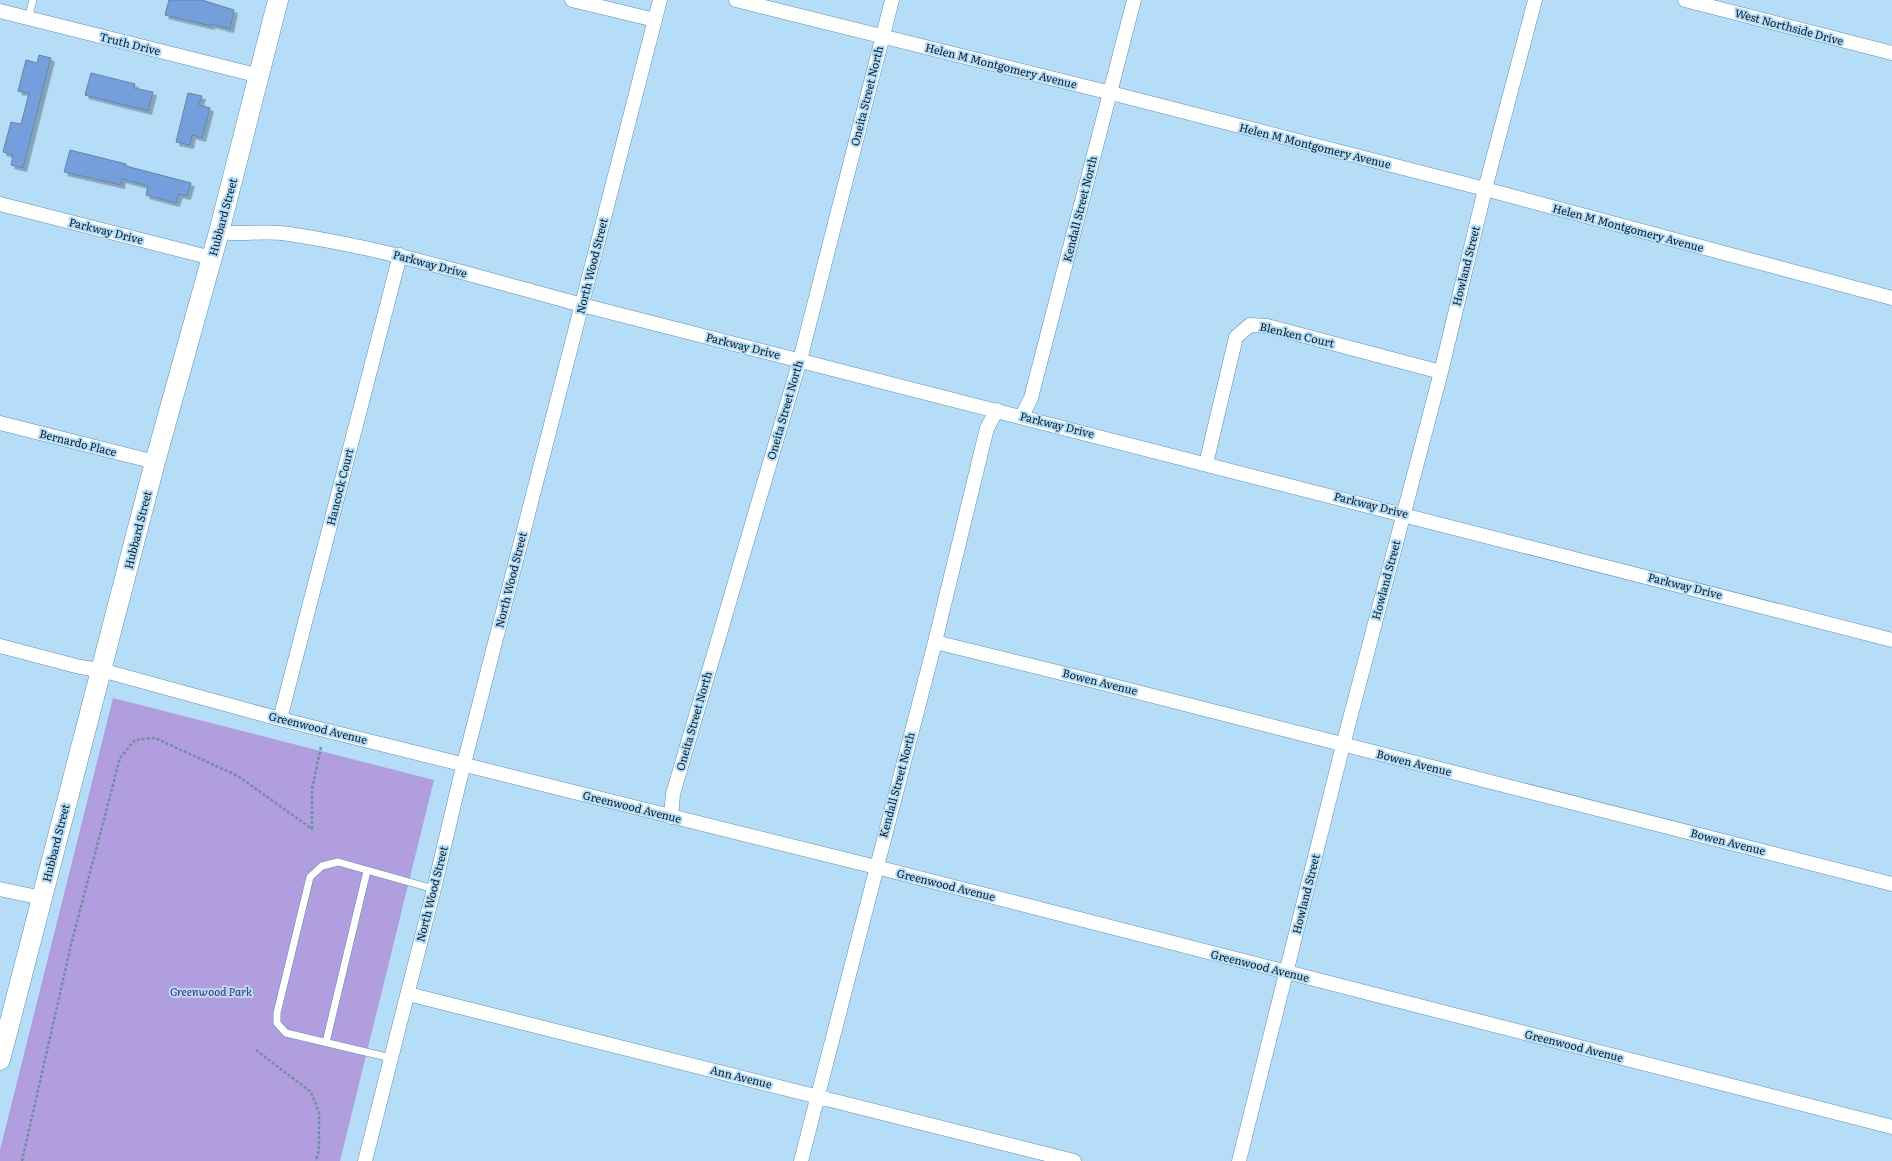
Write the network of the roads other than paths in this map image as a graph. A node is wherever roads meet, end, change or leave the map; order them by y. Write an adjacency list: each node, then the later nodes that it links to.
1 (33, 0): 11 (lane)
2 (278, 0): 15 (street, Hubbard Street)
3 (572, 0): 12 (street)
4 (660, 0): 12 (street, North Wood Street)
5 (736, 0): 13 (street, Helen M Montgomery Avenue)
6 (892, 0): 13 (street, Oneita Street North)
7 (1134, 0): 16 (street, Kendall Street North)
8 (1535, 0): 17 (street, Howland Street)
9 (1686, 0): 14 (street, West Northside Drive)
10 (0, 11): 11 (street, Truth Drive)
11 (28, 18): 15 (street, Truth Drive)
12 (655, 20): 23 (street, North Wood Street)
13 (883, 37): 16 (street, Helen M Montgomery Avenue); 24 (street, Oneita Street North)
14 (1892, 53)
15 (260, 76): 19 (street, Hubbard Street)
16 (1111, 93): 17 (street, Helen M Montgomery Avenue); 27 (street, Kendall Street North)
17 (1485, 189): 22 (street, Helen M Montgomery Avenue); 25 (street, Howland Street)
18 (0, 204): 21 (street, Parkway Drive)
19 (219, 232): 20 (street, Parkway Drive); 21 (street, Hubbard Street)
20 (400, 255): 23 (street, Parkway Drive); 36 (street, Hancock Court)
21 (212, 258): 29 (street, Hubbard Street)
22 (1892, 298)
23 (582, 305): 24 (street, Parkway Drive); 38 (street, North Wood Street)
24 (800, 360): 26 (street, Parkway Drive); 39 (street, Oneita Street North)
25 (1441, 372): 30 (street, Blenken Court); 31 (street, Howland Street)
26 (997, 410): 27 (street, Parkway Drive); 33 (street, Kendall Street North)
27 (1022, 416): 30 (street, Parkway Drive)
28 (0, 423): 29 (street, Bernardo Place)
29 (155, 462): 35 (street, Hubbard Street)
30 (1206, 464): 31 (street, Parkway Drive)
31 (1404, 514): 32 (street, Parkway Drive); 37 (street, Howland Street)
32 (1892, 640)
33 (935, 642): 37 (street, Bowen Avenue); 40 (street, Kendall Street North)
34 (0, 646): 35 (street, Greenwood Avenue)
35 (101, 670): 36 (street, Greenwood Avenue); 45 (street, Hubbard Street)
36 (280, 718): 38 (street, Greenwood Avenue)
37 (1343, 744): 42 (street, Bowen Avenue); 46 (street, Howland Street)
38 (464, 764): 39 (street, Greenwood Avenue); 44 (street, North Wood Street)
39 (670, 817): 40 (street, Greenwood Avenue)
40 (876, 867): 46 (street, Greenwood Avenue); 51 (street, Kendall Street North)
41 (367, 870): 44 (lane); 48 (lane); 48 (lane)
42 (1892, 884)
43 (0, 889): 45 (street)
44 (434, 889): 47 (street, North Wood Street)
45 (42, 898): 50 (street, Hubbard Street)
46 (1286, 973): 52 (street, Greenwood Avenue); 56 (street, Howland Street)
47 (408, 994): 49 (street, North Wood Street); 51 (street, Ann Avenue)
48 (326, 1042): 49 (lane)
49 (391, 1058): 53 (street, North Wood Street)
50 (0, 1060)
51 (818, 1096): 54 (street, Kendall Street North); 55 (street, Ann Avenue)
52 (1892, 1127)
53 (365, 1161)
54 (801, 1161)
55 (1074, 1161)
56 (1239, 1161)

